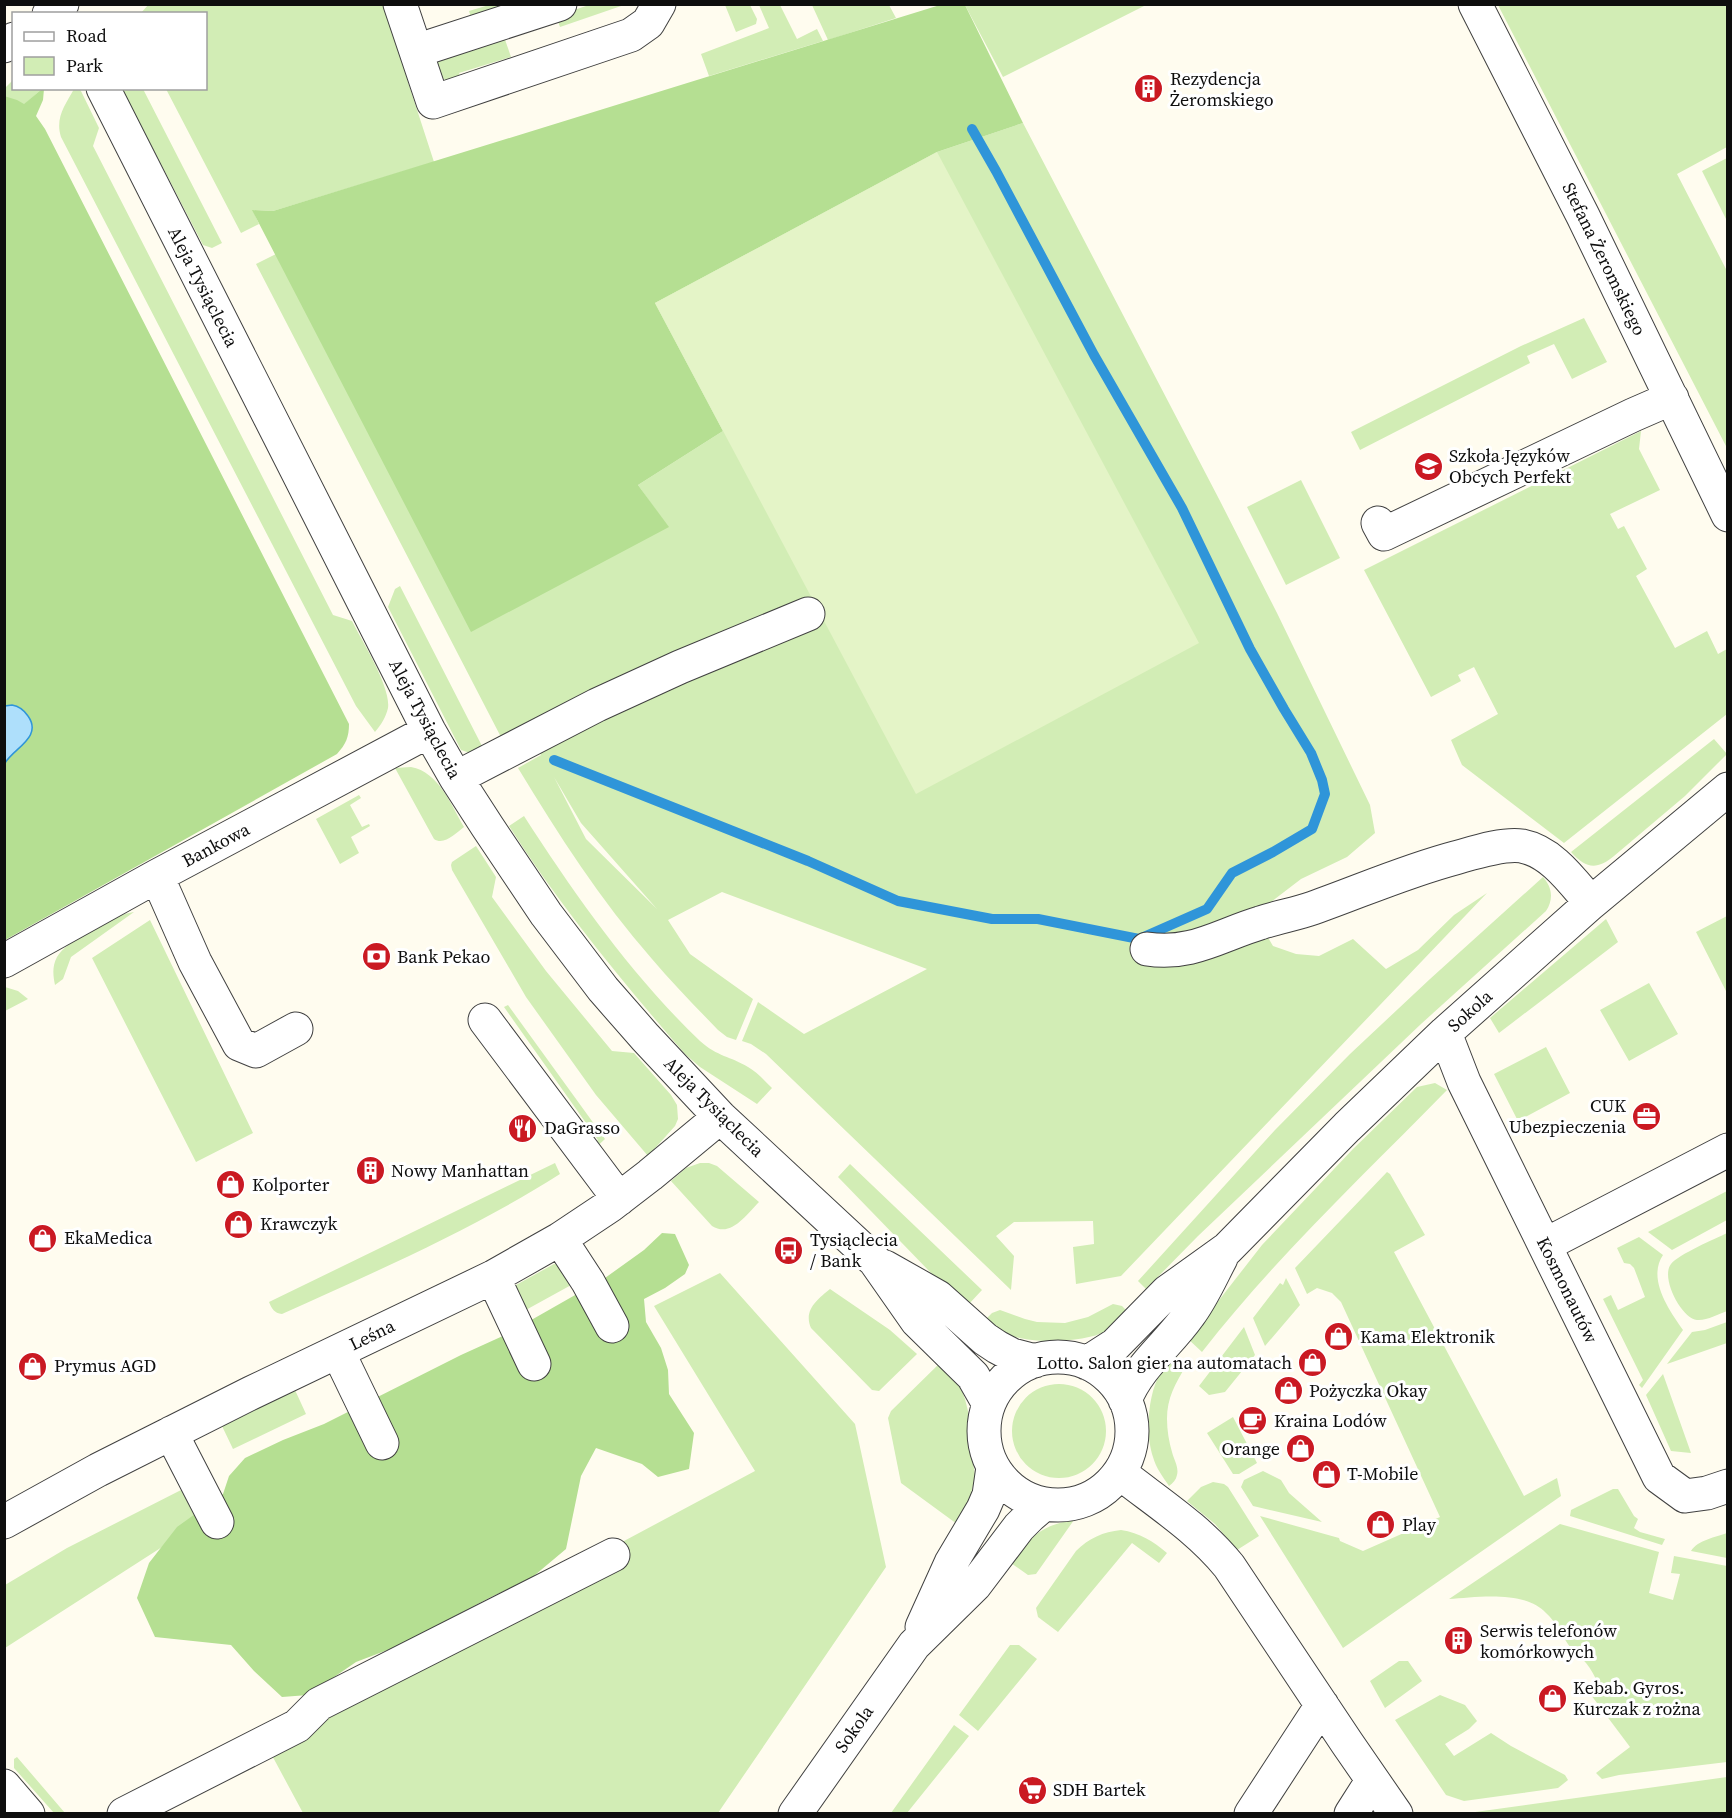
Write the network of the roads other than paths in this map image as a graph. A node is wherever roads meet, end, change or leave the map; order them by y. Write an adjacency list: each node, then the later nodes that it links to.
1 (400, 4): 5 (street)
2 (560, 4): 5 (street)
3 (659, 4): 5 (street)
4 (1475, 4): 7 (street, Stefana Żeromskiego)
5 (416, 51)
6 (104, 90): 11 (street, Aleja Tysiąclecia)
7 (1672, 398): 8 (street, Stefana Żeromskiego); 9 (street)
8 (1728, 515)
9 (1378, 523)
10 (808, 614): 12 (street)
11 (429, 731): 12 (street, Aleja Tysiąclecia); 14 (street, Bankowa)
12 (456, 778): 21 (street, Aleja Tysiąclecia)
13 (1728, 789): 15 (street, Sokola)
14 (157, 876): 17 (street, Bankowa); 19 (street)
15 (1591, 903): 16 (street); 20 (street, Sokola)
16 (1147, 949)
17 (11, 958)
18 (485, 1020): 23 (street)
19 (296, 1029)
20 (1445, 1033): 25 (street, Kosmonautów); 26 (street, Sokola)
21 (720, 1117): 23 (street, Leśna); 27 (street, Aleja Tysiąclecia)
22 (1728, 1150): 25 (street)
23 (619, 1199): 24 (street, Leśna)
24 (560, 1239): 28 (street, Leśna); 29 (street)
25 (1545, 1245): 40 (street, Kosmonautów)
26 (1227, 1249): 32 (street, Sokola); 34 (street, Sokola)
27 (875, 1261): 31 (street, Aleja Tysiąclecia); 35 (street, Aleja Tysiąclecia)
28 (493, 1277): 30 (street, Leśna); 33 (street)
29 (612, 1326)
30 (338, 1352): 36 (street, Leśna); 37 (street)
31 (1035, 1361): 32 (street); 35 (street)
32 (1087, 1363): 34 (street)
33 (534, 1364)
34 (1125, 1400): 39 (street)
35 (989, 1404): 38 (street)
36 (171, 1433): 42 (street, Leśna); 43 (street)
37 (382, 1443)
38 (993, 1467): 41 (street); 45 (street, Sokola)
39 (1120, 1473): 41 (street); 46 (street)
40 (1728, 1486)
41 (1044, 1504): 45 (street, Sokola)
42 (4, 1522)
43 (217, 1522)
44 (613, 1555): 50 (street)
45 (914, 1645): 51 (street, Sokola)
46 (1322, 1705): 47 (street); 52 (street)
47 (1372, 1781): 53 (street); 54 (street)
48 (4, 1786): 49 (street)
49 (28, 1814)
50 (124, 1814)
51 (795, 1814)
52 (1251, 1814)
53 (1351, 1814)
54 (1396, 1814)

